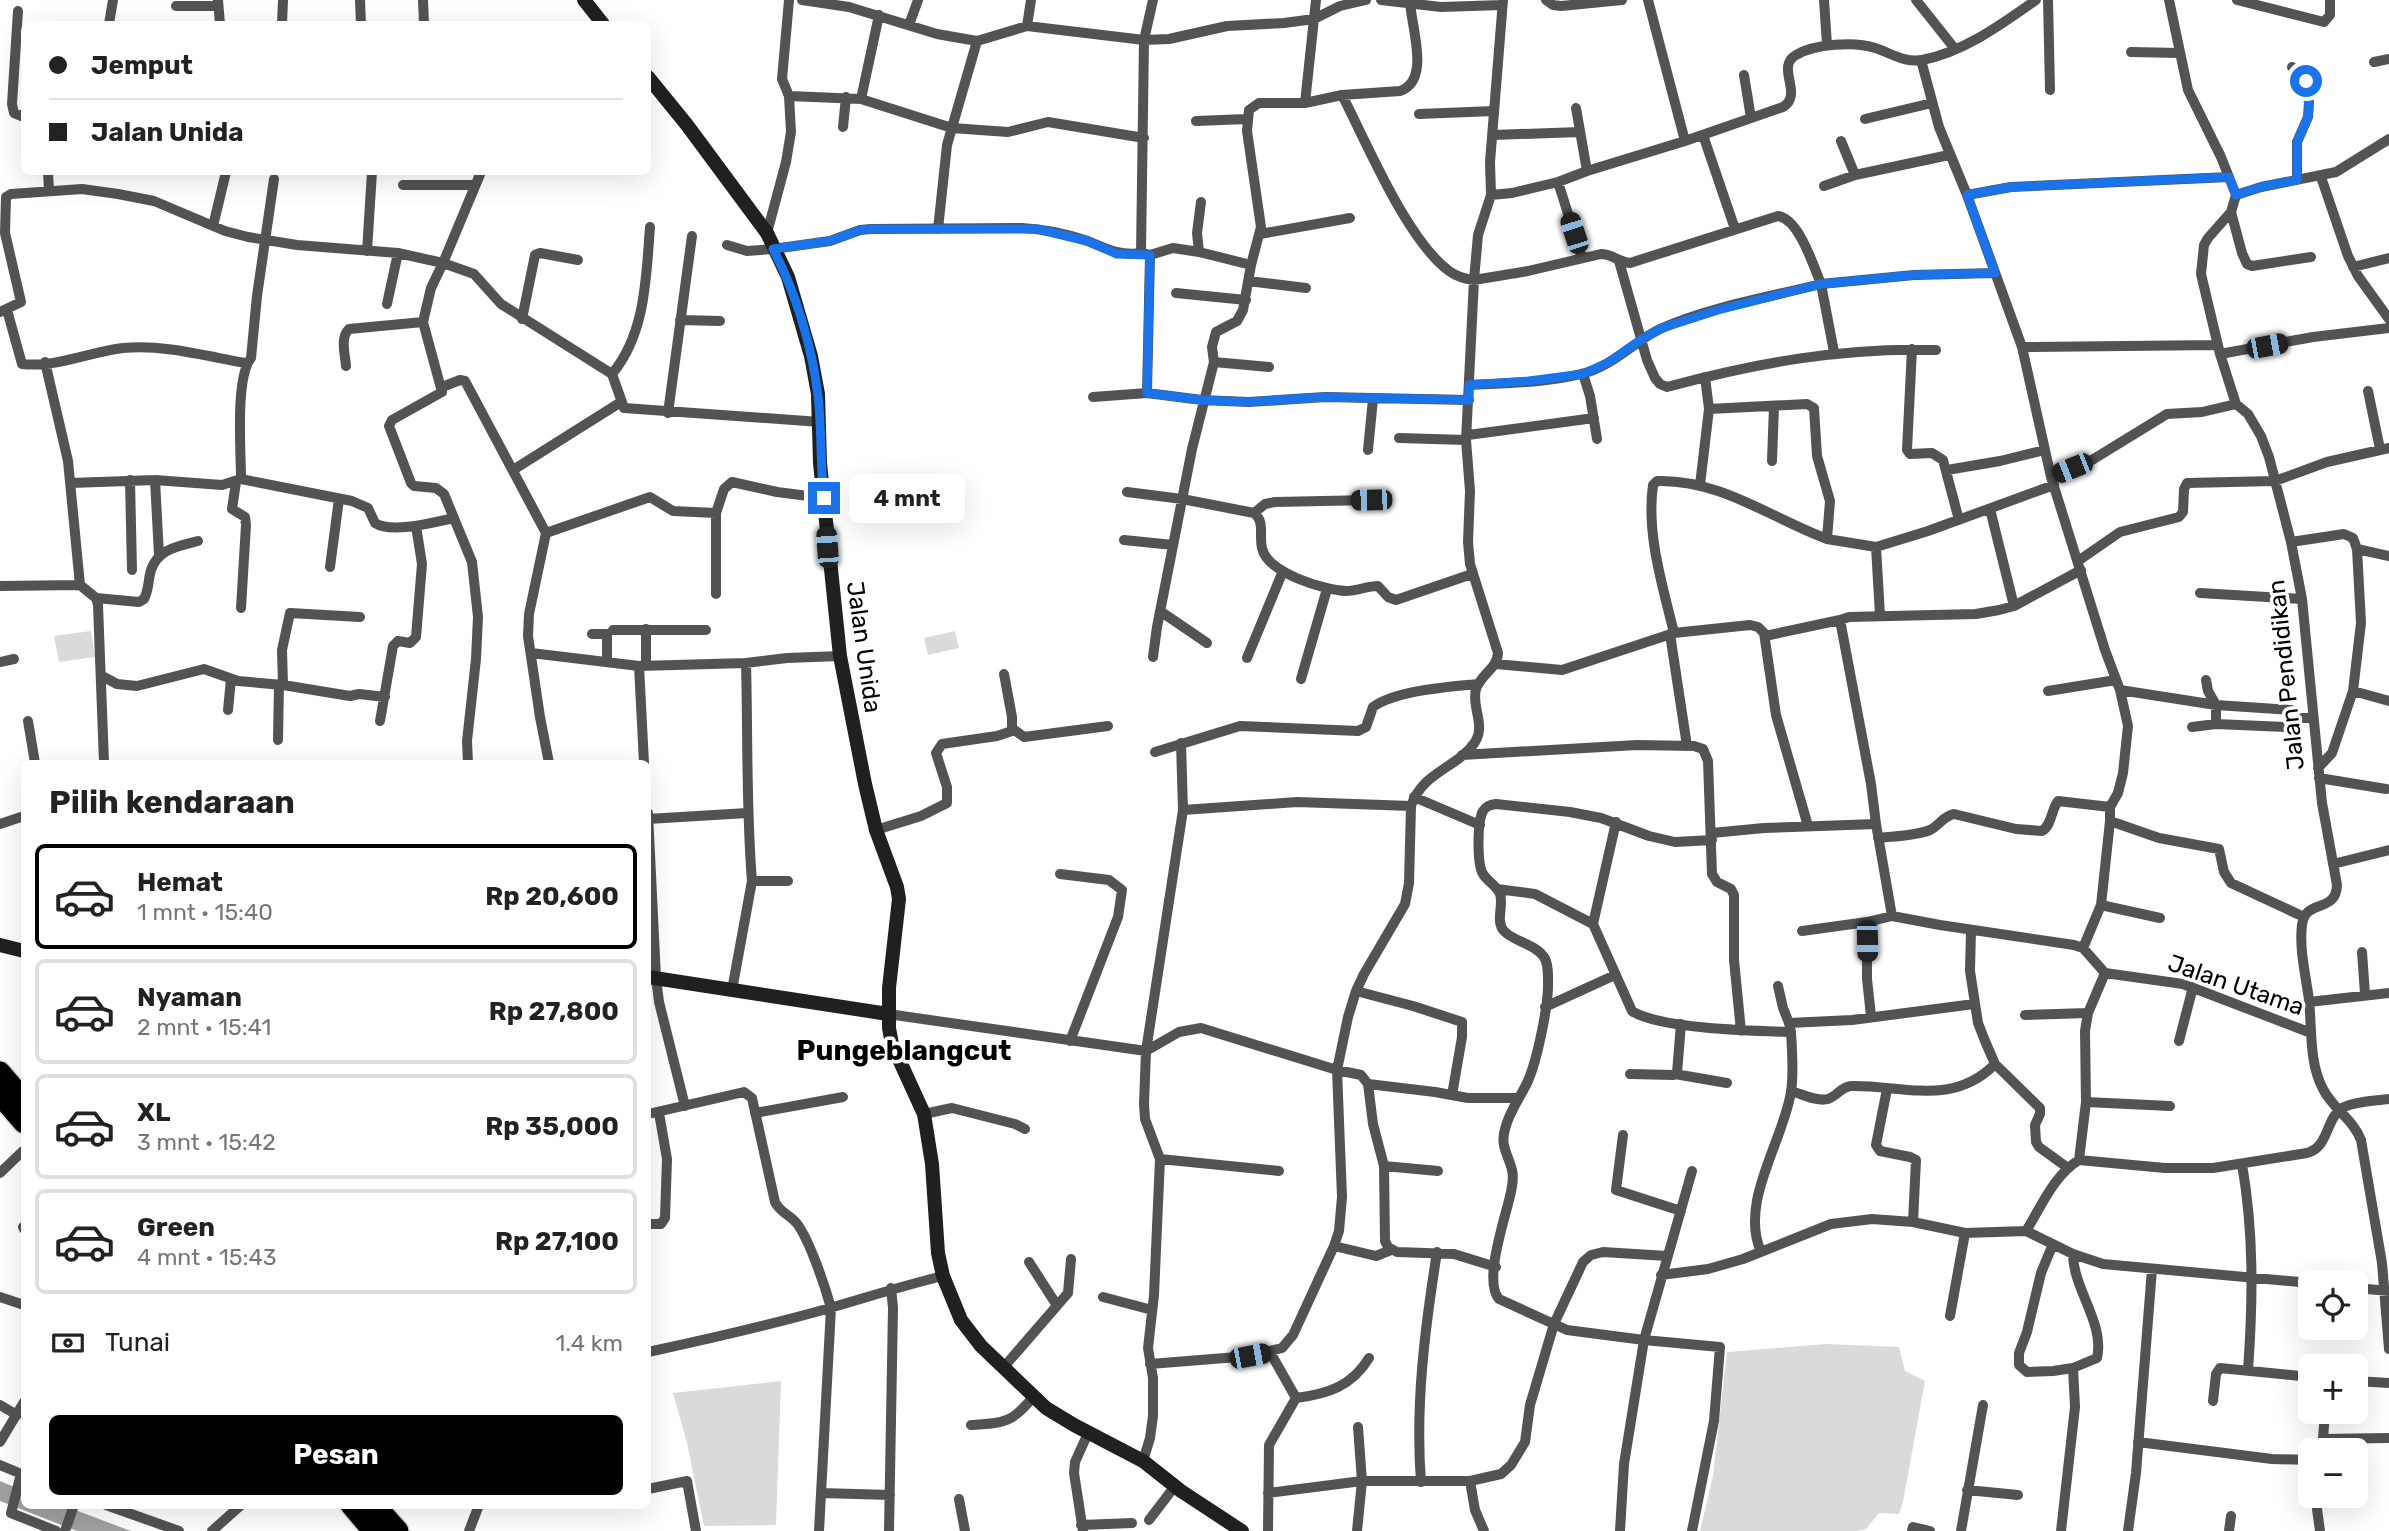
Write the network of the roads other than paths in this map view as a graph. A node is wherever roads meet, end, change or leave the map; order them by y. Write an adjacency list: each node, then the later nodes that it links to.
1 (113, 0): 31 (street)
2 (283, 0): 33 (street)
3 (360, 0): 34 (street)
4 (423, 0): 35 (street)
5 (584, 0): 36 (street)
6 (789, 0): 53 (street)
7 (802, 0): 29 (street)
8 (918, 0): 37 (street)
9 (1031, 0): 38 (street)
10 (1153, 0): 39 (street)
11 (1316, 0): 30 (street)
12 (1366, 0): 30 (street)
13 (1381, 0): 24 (street)
14 (1546, 0): 15 (street)
15 (1622, 0)
16 (1648, 0): 73 (street)
17 (1824, 0): 41 (street)
18 (1916, 0): 42 (street)
19 (2036, 0): 42 (street)
20 (2048, 0): 51 (street)
21 (2169, 0): 44 (street)
22 (2237, 0): 23 (street)
23 (2330, 0)
24 (1410, 2): 26 (street); 52 (street)
25 (218, 3): 27 (street); 32 (street)
26 (1502, 3): 59 (street)
27 (176, 6)
28 (18, 11): 61 (street)
29 (879, 15): 37 (street); 55 (street)
30 (1314, 19): 39 (street); 56 (street)
31 (110, 21)
32 (220, 21)
33 (282, 21)
34 (361, 21)
35 (424, 21)
36 (601, 21)
37 (909, 25): 40 (street)
38 (1027, 26): 39 (street); 40 (street)
39 (1144, 40): 71 (street)
40 (977, 41): 67 (street)
41 (1827, 45): 45 (street); 62 (street)
42 (1955, 49): 45 (street)
43 (2131, 52): 44 (street)
44 (2179, 53): 82 (street)
45 (1921, 60): 57 (street)
46 (2389, 60): 47 (street)
47 (2374, 62)
48 (2292, 67): 85 (street)
49 (1744, 75): 62 (street)
50 (651, 81): 101 (street, Jalan Unida)
51 (2050, 90)
52 (1342, 95): 56 (street); 120 (street)
53 (789, 96): 54 (street); 101 (street)
54 (846, 97): 55 (street); 66 (street)
55 (861, 99): 67 (street)
56 (1305, 103): 63 (street)
57 (1932, 103): 64 (street); 75 (street)
58 (1576, 108): 68 (street)
59 (1494, 111): 60 (street); 69 (street)
60 (1419, 114)
61 (21, 116)
62 (1751, 118): 70 (street)
63 (1247, 119): 65 (street); 102 (street)
64 (1865, 119)
65 (1196, 121)
66 (843, 127)
67 (952, 128): 71 (street); 99 (street)
68 (1580, 131): 69 (street); 76 (street)
69 (1493, 135): 91 (street)
70 (1703, 135): 73 (street); 100 (street)
71 (1144, 138): 110 (street)
72 (2389, 139): 83 (street)
73 (1685, 141): 76 (street)
74 (1841, 141): 81 (street)
75 (1949, 155): 81 (street); 92 (street)
76 (1587, 171): 86 (street)
77 (48, 175): 90 (street)
78 (225, 175): 97 (street)
79 (372, 175): 107 (street)
80 (480, 175): 88 (street)
81 (1855, 175): 89 (street)
82 (2229, 177): 92 (street); 93 (street)
83 (2321, 177): 85 (street); 118 (street)
84 (274, 179): 104 (street)
85 (2297, 180): 93 (street)
86 (1558, 182): 91 (street); 112 (street)
87 (403, 185): 88 (street)
88 (475, 185): 116 (street)
89 (1824, 186)
90 (49, 190): 97 (street); 127 (street)
91 (1491, 195): 120 (street)
92 (1967, 195): 119 (street)
93 (2236, 195): 95 (street, Jalan Pendidikan)
94 (1200, 202): 108 (street)
95 (2231, 212): 111 (street); 138 (street, Jalan Pendidikan)
96 (1350, 218): 102 (street)
97 (214, 226): 104 (street)
98 (650, 227): 145 (street)
99 (938, 229): 106 (street); 110 (street)
100 (1735, 229): 115 (street); 122 (street)
101 (767, 233): 106 (street, Jalan Unida)
102 (1260, 234): 117 (street)
103 (692, 236): 130 (street)
104 (267, 239): 107 (street); 142 (street)
105 (727, 245): 106 (street)
106 (773, 249): 162 (street, Jalan Unida)
107 (368, 251): 109 (street)
108 (1199, 252): 110 (street); 117 (street)
109 (398, 253): 116 (street); 126 (street)
110 (1146, 254): 151 (street)
111 (2311, 257)
112 (1582, 258): 115 (street); 120 (street)
113 (2389, 258): 118 (street)
114 (578, 260): 128 (street)
115 (1619, 261): 134 (street)
116 (443, 262): 128 (street); 132 (street)
117 (1251, 265): 121 (street)
118 (2353, 267): 129 (street)
119 (1995, 273): 122 (street); 135 (street)
120 (1474, 280): 148 (street)
121 (1248, 281): 123 (street); 125 (street)
122 (1821, 284): 134 (street); 139 (street)
123 (1306, 288)
124 (1176, 293): 125 (street)
125 (1246, 300): 141 (street)
126 (387, 304)
127 (4, 311): 140 (street)
128 (522, 318): 145 (street)
129 (2389, 319)
130 (680, 320): 131 (street); 160 (street)
131 (720, 321)
132 (423, 322): 143 (street); 149 (street)
133 (2389, 328): 138 (street)
134 (1642, 339): 146 (street); 147 (street)
135 (2022, 347): 138 (street); 168 (street)
136 (1912, 349): 137 (street); 139 (street); 171 (street)
137 (1936, 350)
138 (2219, 350): 157 (street, Jalan Pendidikan)
139 (1834, 352): 147 (street)
140 (45, 362): 142 (street); 177 (street)
141 (1214, 362): 144 (street); 154 (street)
142 (245, 363): 174 (street)
143 (346, 366)
144 (1269, 367)
145 (612, 374): 156 (street)
146 (1583, 374): 148 (street); 161 (street)
147 (1705, 377): 159 (street)
148 (1469, 385): 155 (street)
149 (442, 387): 170 (street); 187 (street)
150 (2368, 391): 166 (street)
151 (1147, 393): 152 (street); 154 (street)
152 (1093, 397)
153 (1373, 399): 154 (street); 155 (street); 167 (street)
154 (1202, 400): 182 (street)
155 (1469, 400): 163 (street)
156 (621, 402): 160 (street); 170 (street)
157 (2236, 404): 175 (street); 176 (street, Jalan Pendidikan)
158 (1774, 406): 159 (street); 169 (street); 191 (street)
159 (1709, 409): 178 (street)
160 (668, 413): 162 (street)
161 (1594, 418): 163 (street); 165 (street)
162 (820, 422): 180 (street, Jalan Unida)
163 (1467, 437): 164 (street); 204 (street)
164 (1399, 438)
165 (1597, 439)
166 (2384, 449): 176 (street)
167 (1368, 450)
168 (2045, 450): 171 (street); 175 (street)
169 (1772, 461)
170 (513, 470): 190 (street)
171 (1947, 470): 188 (street)
172 (130, 480): 173 (street); 177 (street); 202 (street)
173 (155, 480): 174 (street); 198 (street)
174 (239, 481): 181 (street); 213 (street)
175 (2053, 481): 184 (street); 200 (street)
176 (2276, 481): 194 (street, Jalan Pendidikan); 200 (street)
177 (71, 483): 205 (street)
178 (1700, 485): 191 (street); 222 (street)
179 (1127, 492): 182 (street)
180 (824, 498): 185 (street); 226 (street, Jalan Unida)
181 (339, 499): 189 (street); 201 (street)
182 (1182, 499): 186 (street); 195 (street)
183 (1371, 500): 186 (street)
184 (1990, 509): 188 (street); 212 (street)
185 (716, 513): 190 (street); 209 (street)
186 (1254, 513): 203 (street)
187 (454, 518): 189 (street); 264 (street)
188 (1959, 520): 196 (street)
189 (416, 526): 245 (street)
190 (546, 533): 225 (street)
191 (1827, 539): 196 (street)
192 (1124, 540): 195 (street)
193 (198, 541): 198 (street)
194 (2291, 542): 197 (street); 211 (street, Jalan Pendidikan)
195 (1173, 545): 214 (street)
196 (1876, 547): 215 (street)
197 (2357, 549): 199 (street); 244 (street)
198 (159, 555): 210 (street)
199 (2389, 556)
200 (2080, 566): 212 (street); 242 (street)
201 (330, 567)
202 (132, 569)
203 (1283, 571): 207 (street); 228 (street)
204 (1472, 574): 207 (street); 233 (street)
205 (80, 585): 206 (street); 210 (street)
206 (0, 586)
207 (1327, 589): 238 (street)
208 (2200, 593): 211 (street)
209 (716, 594)
210 (96, 598): 236 (street)
211 (2302, 599): 250 (street, Jalan Pendidikan)
212 (2014, 606): 215 (street)
213 (241, 608)
214 (1160, 611): 224 (street); 227 (street)
215 (1880, 615): 217 (street)
216 (360, 617): 240 (street)
217 (1840, 620): 223 (street); 278 (street)
218 (646, 629): 219 (street); 220 (street); 234 (street)
219 (613, 630)
220 (706, 630)
221 (592, 634): 231 (street)
222 (1672, 634): 223 (street); 233 (street); 259 (street)
223 (1765, 636): 280 (street)
224 (1207, 643)
225 (531, 653): 231 (street); 265 (street)
226 (840, 656): 232 (street); 281 (street, Jalan Unida)
227 (1153, 657)
228 (1247, 658)
229 (14, 659): 230 (street)
230 (0, 662)
231 (607, 662): 234 (street)
232 (746, 663): 234 (street); 272 (street)
233 (1496, 664): 241 (street)
234 (643, 666): 266 (street)
235 (1004, 674): 256 (street)
236 (103, 676): 237 (street); 263 (street)
237 (231, 679): 240 (street); 248 (street)
238 (1301, 679)
239 (2206, 680): 247 (street)
240 (281, 684): 245 (street); 257 (street)
241 (1479, 684): 258 (street); 261 (street)
242 (2118, 685): 243 (street); 247 (street); 270 (street)
243 (2048, 691)
244 (2353, 691): 246 (street); 267 (street)
245 (385, 697): 251 (street)
246 (2389, 701)
247 (2216, 705): 249 (street); 253 (street)
248 (228, 710)
249 (2296, 718): 250 (street); 253 (street)
250 (2313, 718): 267 (street, Jalan Pendidikan)
251 (380, 721)
252 (28, 722): 262 (street)
253 (2216, 724): 255 (street)
254 (1108, 726): 256 (street)
255 (2192, 727)
256 (1013, 729): 281 (street)
257 (278, 740)
258 (1181, 743): 260 (street); 271 (street)
259 (1688, 746): 261 (street); 282 (street)
260 (1155, 752)
261 (1462, 755): 269 (street)
262 (34, 760)
263 (104, 760)
264 (468, 760)
265 (548, 760)
266 (644, 760)
267 (2318, 773): 268 (street); 285 (street, Jalan Pendidikan)
268 (2386, 789)
269 (1413, 801): 271 (street); 279 (street); 309 (street)
270 (2110, 807): 275 (street); 283 (street)
271 (1183, 810): 325 (street)
272 (747, 813): 274 (street); 287 (street)
273 (21, 817): 277 (street)
274 (651, 819)
275 (2110, 821): 290 (street); 292 (street)
276 (1616, 822): 279 (street); 282 (street); 295 (street)
277 (0, 824)
278 (1876, 824): 280 (street); 283 (street)
279 (1480, 825): 289 (street)
280 (1808, 827): 282 (street)
281 (876, 831): 316 (street, Jalan Unida)
282 (1712, 836): 321 (street)
283 (1878, 838): 291 (street)
284 (2389, 850): 285 (street)
285 (2333, 864): 292 (street, Jalan Pendidikan)
286 (1060, 874): 323 (street)
287 (752, 881): 288 (street); 308 (street)
288 (788, 881)
289 (1497, 888): 295 (street); 314 (street)
290 (2101, 905): 293 (street); 300 (street)
291 (1892, 916): 294 (street); 296 (street)
292 (2304, 917): 312 (street)
293 (2160, 918)
294 (1867, 922): 297 (street); 318 (street)
295 (1592, 924): 304 (street)
296 (1971, 930): 300 (street); 313 (street)
297 (1802, 932)
298 (651, 938): 305 (street)
299 (0, 945): 301 (street)
300 (2083, 948): 303 (street)
301 (21, 950)
302 (2362, 952): 311 (street)
303 (2105, 973): 307 (street, Jalan Utama); 315 (street)
304 (1615, 975): 314 (street); 319 (street)
305 (652, 978): 308 (street); 342 (street)
306 (1778, 986): 320 (street)
307 (2193, 987): 322 (street, Jalan Utama); 324 (street)
308 (732, 990): 316 (street)
309 (1356, 991): 327 (street); 336 (street)
310 (2389, 993): 311 (street)
311 (2365, 994): 312 (street)
312 (2309, 1002): 322 (street)
313 (1974, 1004): 318 (street); 326 (street)
314 (1545, 1007): 339 (street)
315 (2088, 1013): 317 (street); 341 (street)
316 (888, 1014): 323 (street); 347 (street, Jalan Unida)
317 (2025, 1014)
318 (1871, 1016): 320 (street)
319 (1681, 1024): 321 (street); 330 (street)
320 (1790, 1027): 321 (street); 334 (street)
321 (1741, 1031)
322 (2311, 1033): 344 (street)
323 (1070, 1041): 325 (street)
324 (2179, 1041)
325 (1146, 1051): 327 (street); 352 (street)
326 (1995, 1063): 333 (street); 356 (street)
327 (1337, 1070): 332 (street); 367 (street)
328 (0, 1072): 337 (highway)
329 (1630, 1074): 330 (street)
330 (1675, 1074): 331 (street)
331 (1727, 1083)
332 (1368, 1084): 336 (street); 355 (street)
333 (1887, 1089): 334 (street); 362 (street)
334 (1791, 1091): 370 (street)
335 (0, 1095): 348 (highway)
336 (1452, 1095): 339 (street)
337 (21, 1096)
338 (843, 1097): 346 (street)
339 (1519, 1098): 375 (street)
340 (2389, 1099): 344 (street)
341 (2085, 1102): 343 (street); 353 (street)
342 (685, 1106): 345 (street); 346 (street)
343 (2170, 1106)
344 (2340, 1111): 354 (street); 383 (street)
345 (653, 1113): 363 (street)
346 (755, 1113): 388 (street)
347 (924, 1114): 349 (street); 378 (street, Jalan Unida)
348 (21, 1120)
349 (1025, 1129)
350 (1623, 1135): 361 (street)
351 (21, 1153): 360 (street)
352 (1160, 1159): 357 (street); 389 (street)
353 (2079, 1160): 354 (street); 356 (street)
354 (2242, 1164): 379 (street)
355 (1384, 1166): 358 (street); 368 (street)
356 (2068, 1168): 364 (street)
357 (1279, 1171)
358 (1438, 1171)
359 (1692, 1171): 361 (street)
360 (0, 1173)
361 (1681, 1210): 372 (street)
362 (1913, 1222): 365 (street); 370 (street)
363 (651, 1224)
364 (2026, 1231): 365 (street); 366 (street)
365 (1965, 1233): 390 (street)
366 (2053, 1244): 371 (street); 399 (street)
367 (1334, 1246): 368 (street); 395 (street)
368 (1391, 1250): 369 (street)
369 (1437, 1252): 375 (street); 424 (street)
370 (1761, 1252): 377 (street)
371 (2073, 1254): 376 (street); 399 (street)
372 (1667, 1256): 377 (street); 391 (street)
373 (1071, 1259): 387 (street)
374 (1030, 1262): 387 (street)
375 (1496, 1266): 391 (street)
376 (2152, 1269): 379 (street); 417 (street)
377 (1661, 1275): 392 (street)
378 (943, 1276): 381 (street); 398 (street, Jalan Unida)
379 (2252, 1278): 380 (street); 400 (street)
380 (2298, 1282)
381 (891, 1288): 388 (street); 430 (street)
382 (2368, 1289): 383 (street)
383 (2387, 1291): 393 (street)
384 (0, 1297): 386 (street)
385 (1103, 1297): 389 (street)
386 (21, 1304)
387 (1056, 1304): 398 (street)
388 (831, 1308): 394 (street); 428 (street)
389 (1152, 1310): 397 (street)
390 (1950, 1317)
391 (1555, 1324): 392 (street); 423 (street)
392 (1644, 1340): 458 (street); 459 (street)
393 (2389, 1349)
394 (651, 1351)
395 (1270, 1352): 397 (street); 405 (street)
396 (1369, 1358): 405 (street)
397 (1150, 1364): 419 (street)
398 (1003, 1368): 404 (street, Jalan Unida)
399 (2073, 1368): 463 (street)
400 (2248, 1370): 401 (street); 406 (street)
401 (2298, 1376)
402 (2368, 1382): 403 (street)
403 (2389, 1383)
404 (1034, 1396): 411 (street); 413 (street, Jalan Unida)
405 (1296, 1398): 429 (street)
406 (2213, 1401)
407 (0, 1405): 410 (street)
408 (1983, 1405): 427 (street)
409 (21, 1408): 410 (street)
410 (17, 1415): 416 (street)
411 (971, 1425)
412 (1358, 1427): 422 (street)
413 (1089, 1431): 419 (street, Jalan Unida); 443 (street)
414 (2368, 1438): 415 (street)
415 (2389, 1438)
416 (0, 1442)
417 (2138, 1443): 418 (street); 464 (street)
418 (2298, 1460)
419 (1143, 1461): 425 (street, Jalan Unida)
420 (0, 1465): 421 (street)
421 (21, 1478): 444 (street)
422 (1362, 1481): 424 (street); 429 (street); 456 (street)
423 (1470, 1481): 424 (street); 457 (street)
424 (1421, 1482)
425 (1175, 1486): 441 (street); 454 (street, Jalan Unida)
426 (651, 1488): 450 (street)
427 (1967, 1490): 431 (street); 462 (street)
428 (821, 1493): 430 (street); 451 (street)
429 (1268, 1493): 455 (street)
430 (890, 1495): 452 (street)
431 (2018, 1495)
432 (959, 1499): 453 (street)
433 (72, 1509): 444 (street)
434 (117, 1509): 445 (street)
435 (237, 1509): 446 (street)
436 (354, 1509): 447 (highway)
437 (379, 1509): 448 (highway)
438 (477, 1509): 449 (street)
439 (2317, 1509): 466 (street)
440 (2231, 1516): 465 (street)
441 (1149, 1520)
442 (1132, 1522): 443 (street)
443 (1082, 1528)
444 (62, 1530)
445 (179, 1531)
446 (212, 1531)
447 (373, 1531)
448 (398, 1531)
449 (469, 1531)
450 (696, 1531)
451 (819, 1531)
452 (889, 1531)
453 (965, 1531)
454 (1242, 1531)
455 (1268, 1531)
456 (1357, 1531)
457 (1484, 1531)
458 (1620, 1531)
459 (1692, 1531)
460 (1912, 1531): 461 (street)
461 (1930, 1531)
462 (1961, 1531)
463 (2062, 1531)
464 (2129, 1531)
465 (2229, 1531)
466 (2320, 1531)

